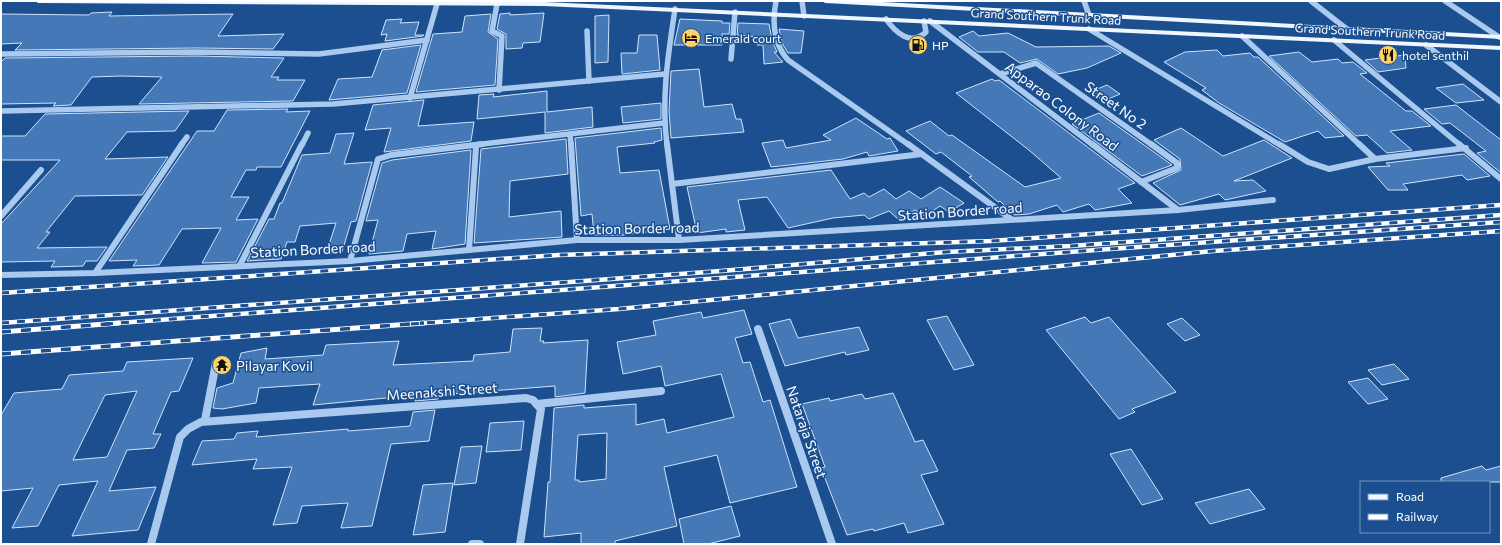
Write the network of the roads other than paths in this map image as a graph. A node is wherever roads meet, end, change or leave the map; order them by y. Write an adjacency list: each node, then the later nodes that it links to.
1 (38, 1): 8 (main road, Grand Southern Trunk Road)
2 (776, 1): 12 (street)
3 (802, 1): 14 (street)
4 (825, 1): 13 (main road, Grand Southern Trunk Road)
5 (1084, 1): 13 (street)
6 (1311, 1): 18 (street)
7 (1445, 1): 21 (street)
8 (437, 4): 9 (main road, Grand Southern Trunk Road); 22 (street)
9 (497, 4): 10 (main road, Grand Southern Trunk Road); 31 (street)
10 (675, 9): 11 (main road, Grand Southern Trunk Road); 28 (street)
11 (735, 12): 12 (main road, Grand Southern Trunk Road); 27 (street)
12 (773, 14): 14 (main road, Grand Southern Trunk Road); 41 (street)
13 (1089, 15): 18 (main road, Grand Southern Trunk Road)
14 (804, 16): 15 (main road, Grand Southern Trunk Road)
15 (886, 19): 16 (main road, Grand Southern Trunk Road); 16 (street)
16 (927, 21): 17 (main road, Grand Southern Trunk Road); 29 (street, Apparao Colony Road)
17 (1089, 29): 20 (main road, Grand Southern Trunk Road); 42 (street)
18 (1348, 30): 21 (main road, Grand Southern Trunk Road)
19 (587, 31): 30 (street)
20 (1242, 36): 23 (main road, Grand Southern Trunk Road); 42 (street)
21 (1500, 37)
22 (427, 40): 26 (street); 32 (street)
23 (1334, 40): 24 (main road, Grand Southern Trunk Road); 40 (street)
24 (1426, 44): 25 (main road, Grand Southern Trunk Road); 33 (street)
25 (1501, 48)
26 (1, 54)
27 (731, 59)
28 (665, 74): 30 (street); 35 (street)
29 (1000, 74): 45 (street, Apparao Colony Road); 45 (street, Street No 2)
30 (589, 81): 31 (street)
31 (499, 90): 32 (street)
32 (410, 98): 34 (street)
33 (1501, 102)
34 (1, 111)
35 (664, 124): 37 (street); 46 (street)
36 (308, 133): 55 (street)
37 (570, 135): 39 (street); 51 (street)
38 (187, 137): 56 (street)
39 (476, 147): 53 (street); 54 (street)
40 (1466, 148): 42 (street); 44 (street)
41 (922, 154): 46 (street); 50 (street)
42 (1375, 159)
43 (42, 170): 49 (street)
44 (1501, 179)
45 (1141, 182): 48 (street, Apparao Colony Road)
46 (672, 184): 52 (street)
47 (1273, 200): 48 (street, Station Border road)
48 (1178, 210): 50 (street, Station Border road)
49 (1, 216)
50 (1011, 220): 52 (street, Station Border road)
51 (577, 240): 52 (street, Station Border road); 53 (street, Station Border road)
52 (679, 240)
53 (469, 250): 54 (street, Station Border road)
54 (350, 261): 55 (street, Station Border road)
55 (240, 265): 56 (street, Station Border road)
56 (95, 273): 57 (street, Station Border road)
57 (1, 275)
58 (758, 329): 67 (street, Nataraja Street)
59 (216, 363): 62 (street)
60 (661, 391): 61 (street)
61 (537, 404): 62 (street, Meenakshi Street); 66 (street)
62 (205, 420): 63 (street)
63 (151, 544)
64 (472, 544): 65 (street)
65 (480, 544)
66 (520, 544)
67 (832, 544)

